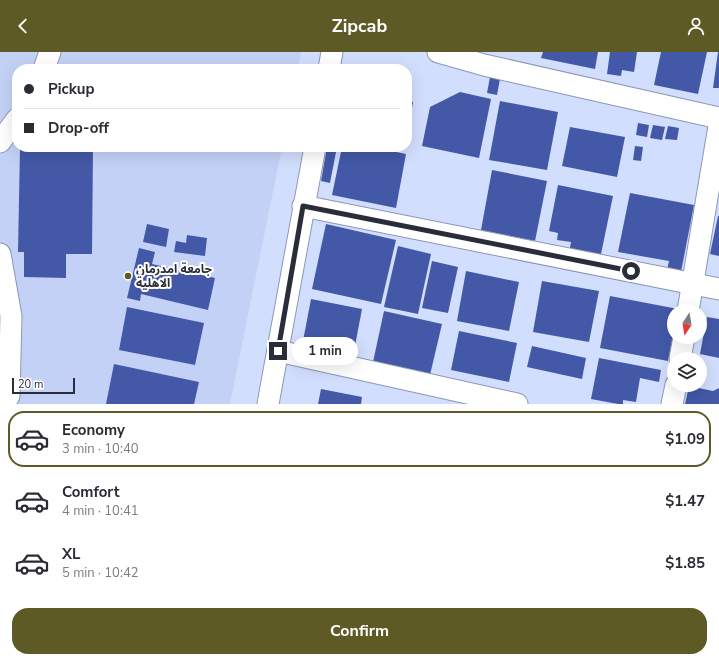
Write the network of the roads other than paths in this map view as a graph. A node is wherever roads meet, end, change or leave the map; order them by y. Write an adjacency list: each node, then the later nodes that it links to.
1 (50, 52): 5 (street)
2 (332, 52): 6 (street)
3 (438, 52): 4 (street)
4 (485, 58): 7 (street)
5 (46, 64)
6 (330, 64)
7 (719, 118)
8 (12, 126): 10 (street)
9 (719, 126): 14 (street)
10 (0, 142)
11 (313, 152): 12 (street)
12 (303, 206): 14 (street); 17 (street)
13 (0, 254): 19 (street)
14 (693, 284): 15 (street); 16 (street)
15 (719, 289)
16 (689, 304)
17 (278, 351): 20 (street); 21 (street)
18 (675, 392): 22 (street)
19 (3, 404)
20 (268, 404)
21 (517, 404)
22 (672, 404)

